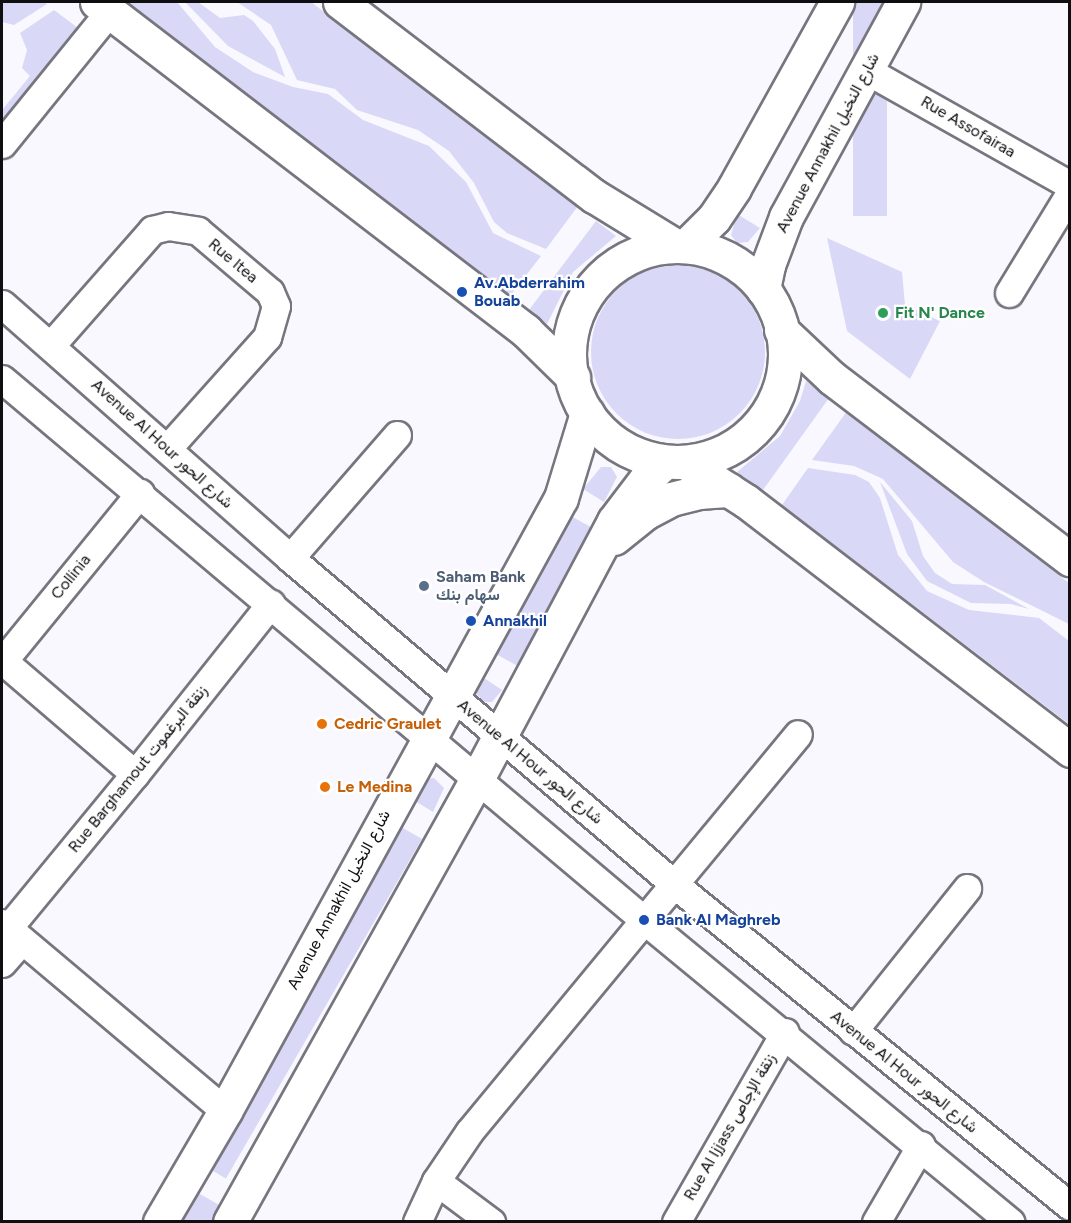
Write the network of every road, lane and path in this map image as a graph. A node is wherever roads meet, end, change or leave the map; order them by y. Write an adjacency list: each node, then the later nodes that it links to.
1 (837, 2): 9 (main road)
2 (903, 2): 5 (main road, Avenue Annakhil شارع النخيل)
3 (348, 4): 9 (main road)
4 (103, 7): 6 (street); 15 (main road)
5 (866, 70): 7 (street, Rue Assofairaa); 10 (main road, Avenue Annakhil شارع النخيل)
6 (2, 144)
7 (1070, 185)
8 (1070, 193): 11 (street)
9 (680, 245): 10 (main road); 15 (main road)
10 (764, 289): 13 (main road)
11 (1009, 293)
12 (2, 304): 14 (street, Avenue Al Hour شارع الحور)
13 (781, 330): 20 (main road); 25 (main road)
14 (52, 344): 19 (street, Avenue Al Hour شارع الحور); 19 (street, Rue Itea)
15 (573, 377): 17 (main road)
16 (5, 389): 22 (street)
17 (587, 413): 20 (main road); 28 (main road, Avenue Annakhil شارع النخيل)
18 (397, 435): 24 (street)
19 (167, 449): 24 (street, Avenue Al Hour شارع الحور)
20 (675, 462): 21 (main road); 23 (main road)
21 (729, 490): 23 (main road); 32 (main road)
22 (140, 493): 26 (street); 27 (street, Collinia)
23 (597, 553): 30 (main road)
24 (290, 558): 28 (street, Avenue Al Hour شارع الحور)
25 (1070, 559)
26 (271, 603): 31 (street); 33 (street, Rue Barghamout زنقة البرغموت)
27 (2, 661): 33 (street)
28 (451, 694): 30 (street, Avenue Al Hour شارع الحور); 31 (main road, Avenue Annakhil شارع النخيل)
29 (798, 734): 35 (street)
30 (499, 736): 34 (main road); 35 (street, Avenue Al Hour شارع الحور)
31 (427, 738): 34 (street); 42 (main road, Avenue Annakhil شارع النخيل)
32 (1070, 750)
33 (135, 774): 38 (street, Rue Barghamout زنقة البرغموت)
34 (477, 778): 37 (street); 47 (main road)
35 (674, 884): 37 (street); 40 (street, Avenue Al Hour شارع الحور)
36 (967, 888): 40 (street)
37 (644, 920): 41 (street); 44 (street)
38 (8, 930): 39 (street, Rue Barghamout زنقة البرغموت); 42 (street)
39 (2, 963)
40 (853, 1031): 45 (street, Avenue Al Hour شارع الحور)
41 (785, 1032): 43 (street); 50 (street, Rue Al Ijjass زنقة الإجاص)
42 (225, 1111): 46 (main road, Avenue Annakhil شارع النخيل)
43 (921, 1145): 51 (street); 52 (street)
44 (436, 1181): 48 (street); 49 (street)
45 (1070, 1206)
46 (159, 1221)
47 (230, 1221)
48 (417, 1221)
49 (491, 1221)
50 (675, 1221)
51 (876, 1221)
52 (1011, 1221)

